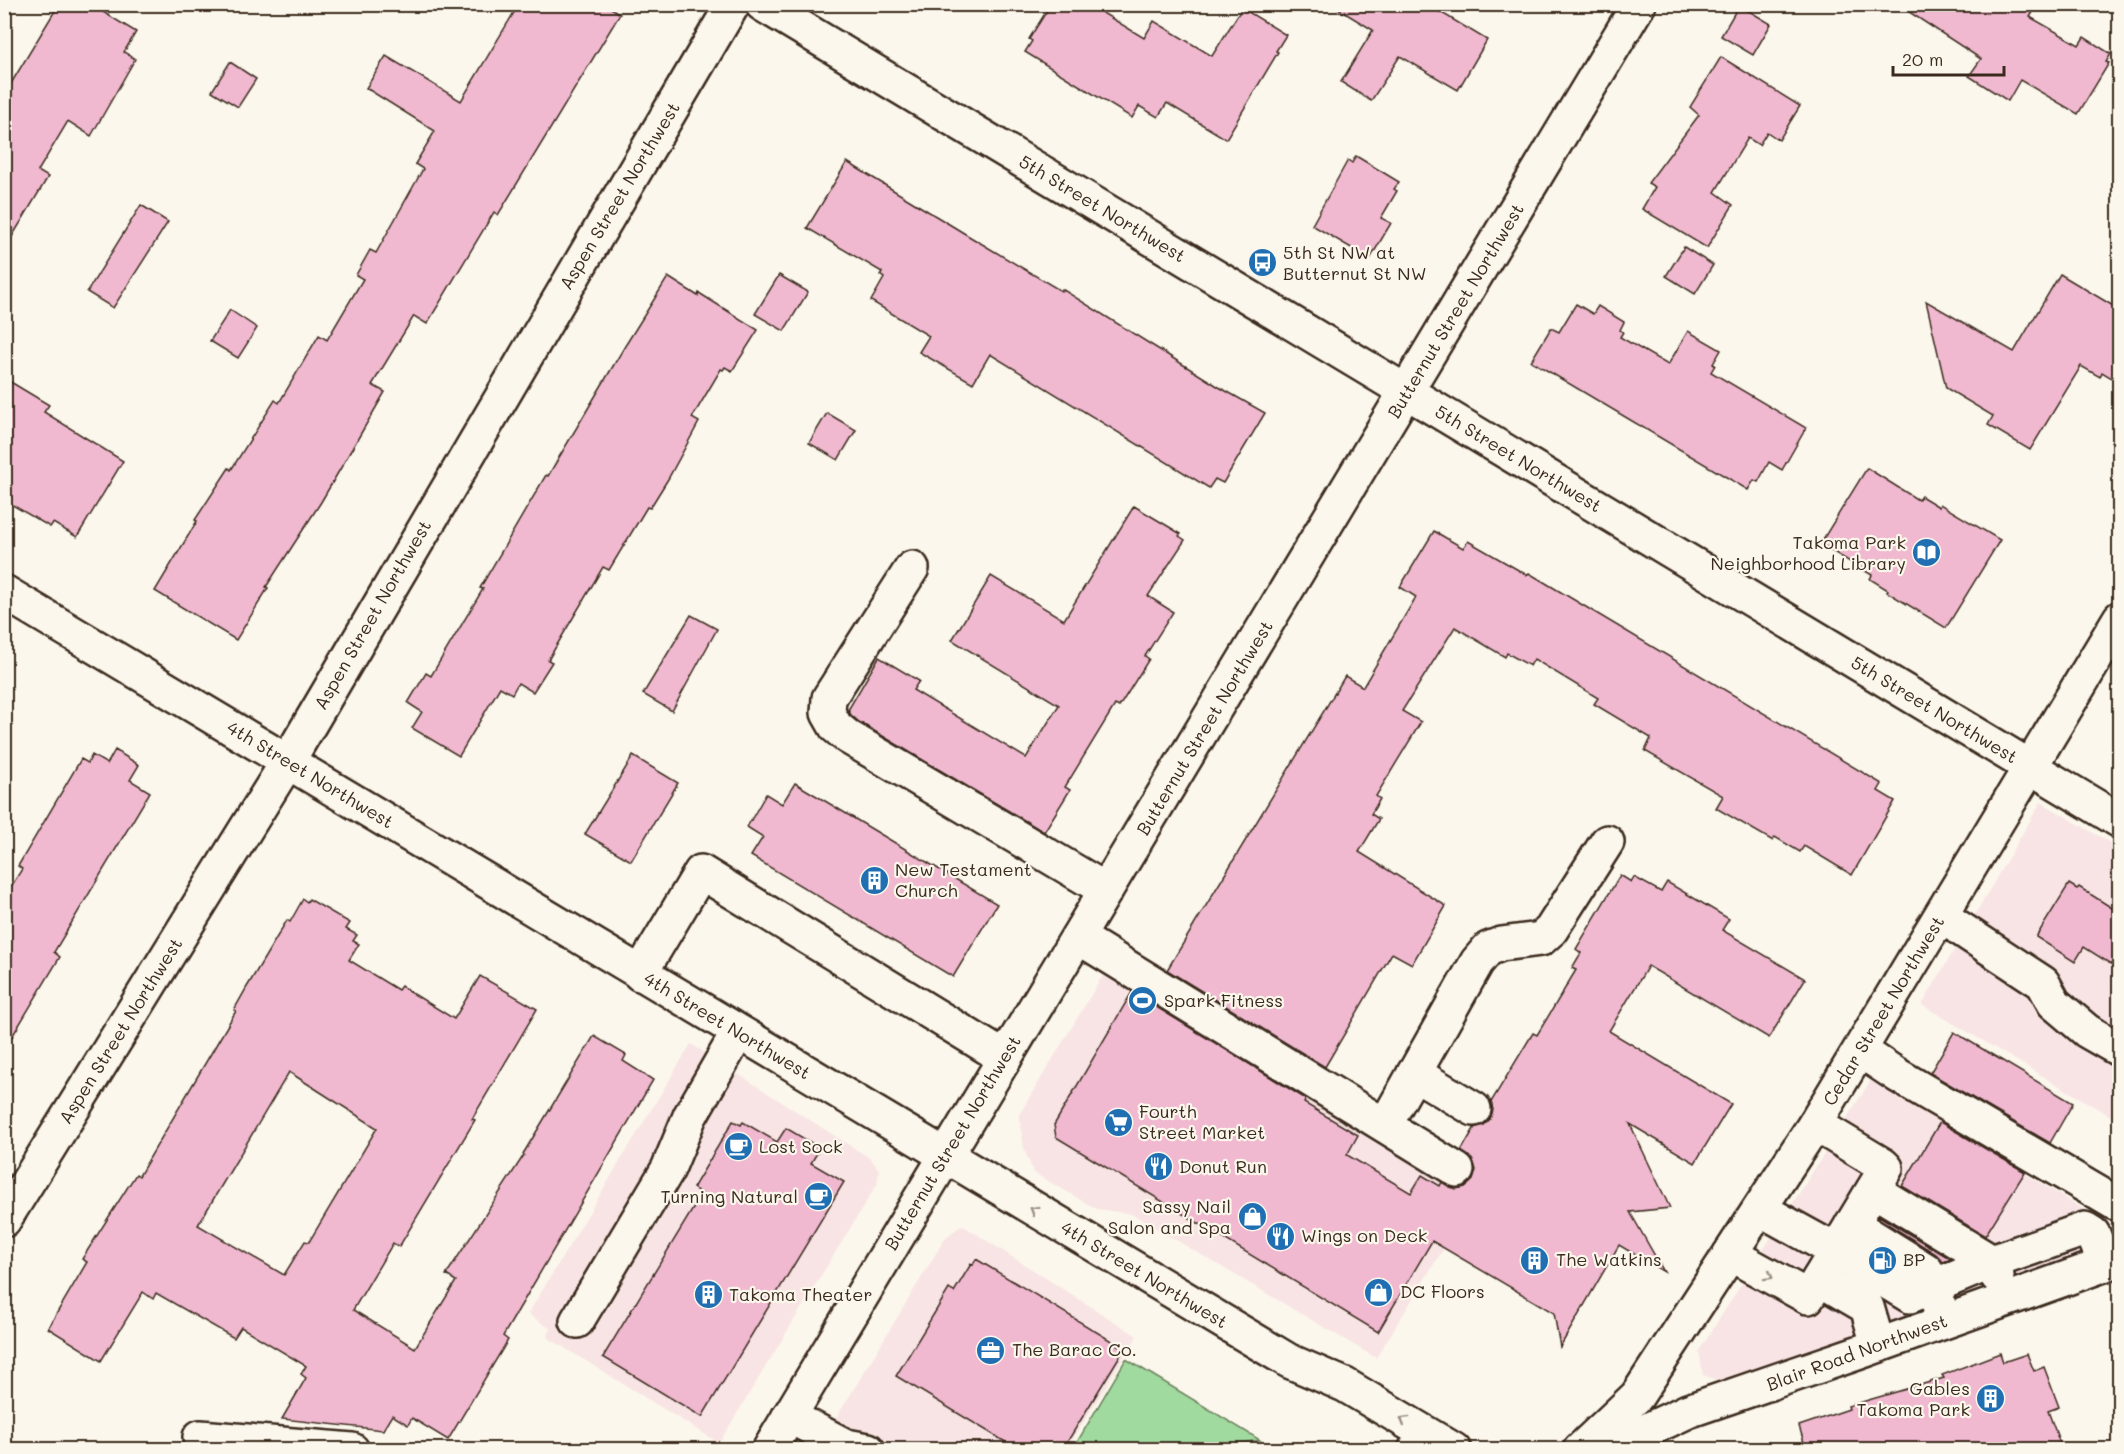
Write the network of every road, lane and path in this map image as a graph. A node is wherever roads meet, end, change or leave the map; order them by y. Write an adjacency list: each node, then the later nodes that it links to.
1 (732, 4): 8 (street, Aspen Street Northwest)
2 (762, 4): 4 (street, 5th Street Northwest)
3 (1640, 4): 4 (street, Butternut Street Northwest)
4 (1407, 392): 9 (street, 5th Street Northwest); 12 (street, Butternut Street Northwest)
5 (912, 568): 12 (street)
6 (4, 592): 8 (street, 4th Street Northwest)
7 (2120, 618): 9 (street, Cedar Street Northwest)
8 (288, 761): 15 (street, 4th Street Northwest); 29 (street, Aspen Street Northwest)
9 (2030, 767): 10 (street, 5th Street Northwest); 13 (street, Cedar Street Northwest)
10 (2120, 821)
11 (1607, 842): 20 (street)
12 (1106, 890): 14 (street, Butternut Street Northwest)
13 (1941, 916): 17 (street); 18 (street, Cedar Street Northwest)
14 (1078, 937): 19 (street, Butternut Street Northwest); 23 (street)
15 (640, 974): 16 (street, 4th Street Northwest); 19 (street)
16 (738, 1033): 24 (street, 4th Street Northwest); 37 (street)
17 (2120, 1050)
18 (1861, 1051): 22 (street, Cedar Street Northwest); 27 (street)
19 (1005, 1058): 24 (street, Butternut Street Northwest)
20 (1414, 1072): 21 (street); 23 (street)
21 (1474, 1109)
22 (1815, 1124): 26 (street); 28 (street, Cedar Street Northwest)
23 (1384, 1125): 25 (street)
24 (945, 1157): 41 (street, Butternut Street Northwest); 49 (street, 4th Street Northwest, one-way to 24)
25 (1457, 1170)
26 (1873, 1190): 30 (street); 32 (street)
27 (2115, 1203)
28 (1760, 1209): 30 (street); 31 (street, Cedar Street Northwest)
29 (4, 1220)
30 (1844, 1237): 34 (street); 35 (street)
31 (1731, 1254): 35 (street, one-way to 35); 40 (street, Cedar Street Northwest)
32 (1992, 1262): 33 (street); 34 (street); 36 (street)
33 (2112, 1262): 36 (street, Blair Road Northwest)
34 (1933, 1287): 38 (street)
35 (1813, 1288): 39 (street)
36 (2006, 1300): 38 (street, Blair Road Northwest)
37 (577, 1321)
38 (1945, 1321): 39 (street, Blair Road Northwest)
39 (1878, 1345): 43 (street, Blair Road Northwest)
40 (1636, 1396): 43 (street, Cedar Street Northwest); 50 (street, Cedar Street Northwest)
41 (789, 1416): 45 (street, Butternut Street Northwest); 46 (street)
42 (200, 1437): 44 (street)
43 (1624, 1444): 51 (street, Blair Road Northwest)
44 (352, 1449)
45 (769, 1449)
46 (868, 1449)
47 (1415, 1449): 48 (street)
48 (1429, 1449)
49 (1454, 1449)
50 (1580, 1449)
51 (1596, 1449)

